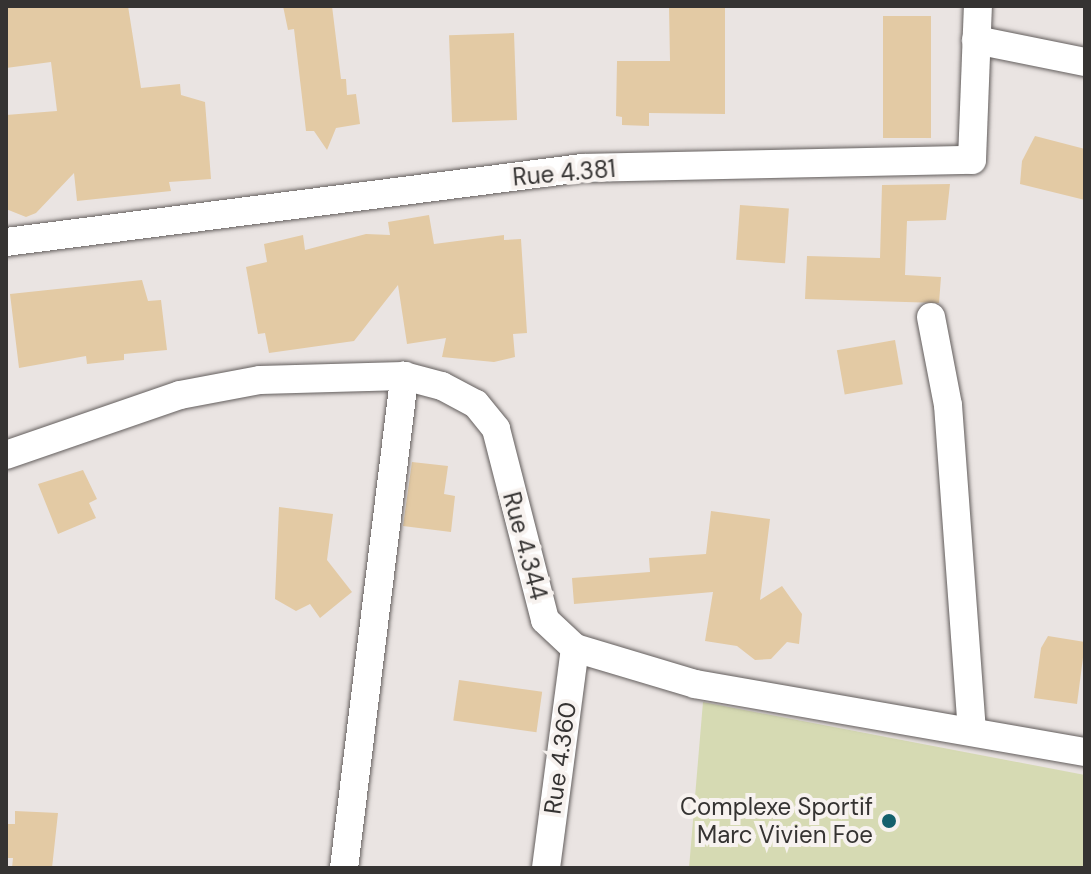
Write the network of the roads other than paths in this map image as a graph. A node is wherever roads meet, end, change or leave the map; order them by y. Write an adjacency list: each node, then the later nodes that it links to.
1 (978, 6): 2 (street, Rue 4.381)
2 (976, 40): 3 (street); 4 (street, Rue 4.381)
3 (1085, 62)
4 (6, 242)
5 (931, 317): 9 (street)
6 (404, 376): 7 (street, Rue 4.344); 8 (street, Rue 4.344); 11 (street)
7 (6, 455)
8 (575, 648): 9 (street, Rue 4.344); 12 (street, Rue 4.360)
9 (972, 731): 10 (street, Rue 4.344)
10 (1085, 752)
11 (344, 868)
12 (546, 868)

